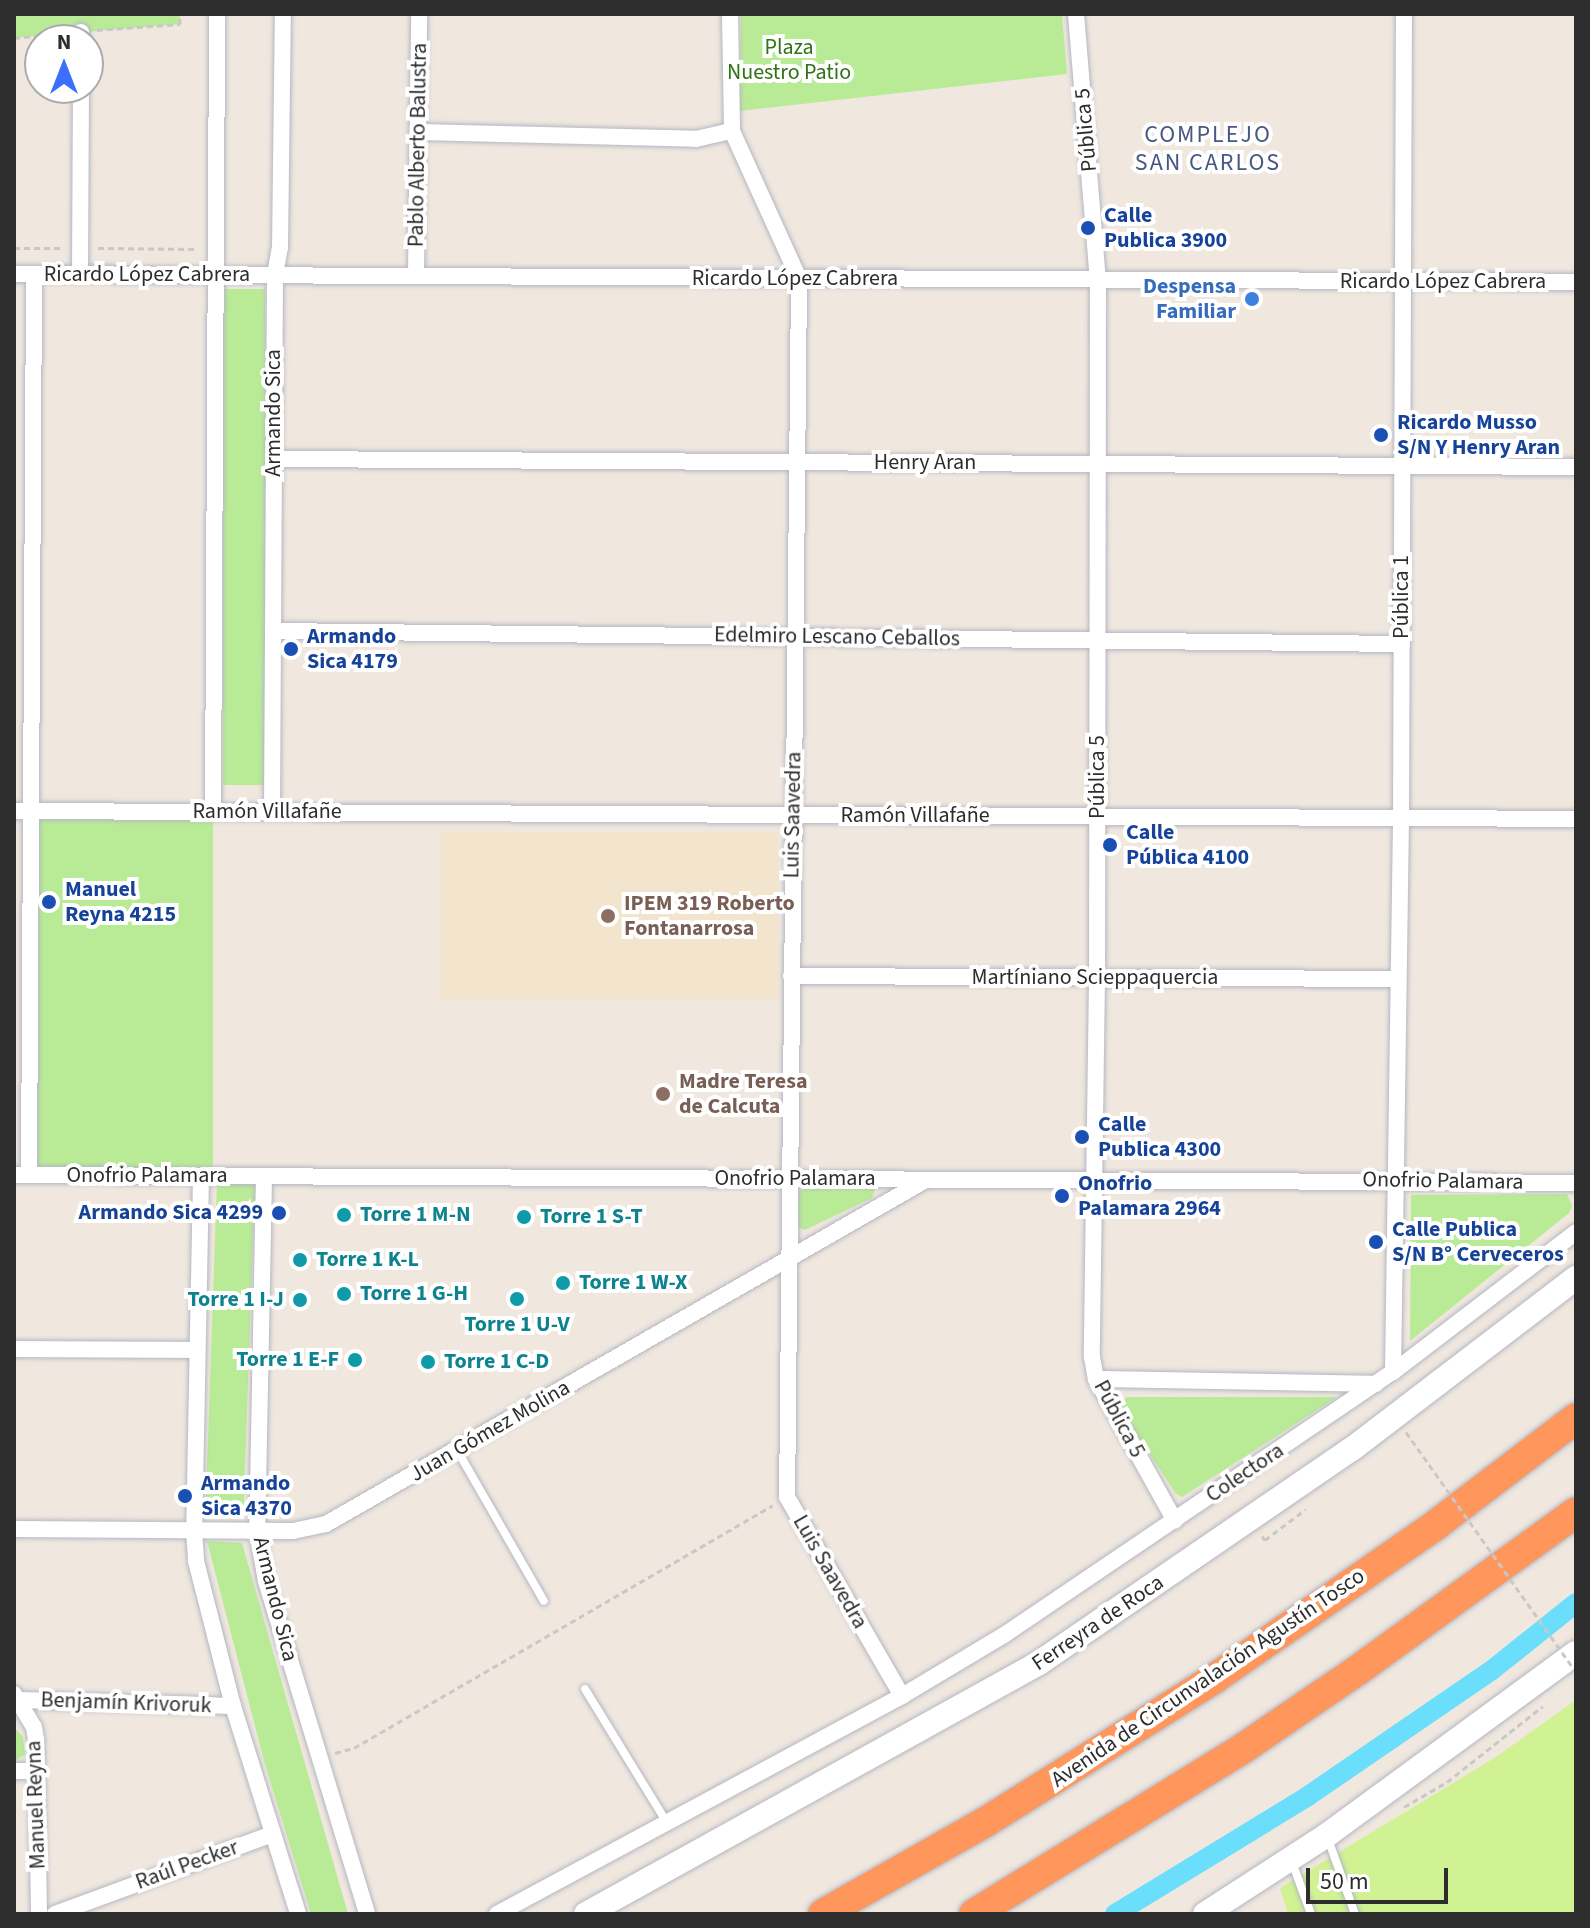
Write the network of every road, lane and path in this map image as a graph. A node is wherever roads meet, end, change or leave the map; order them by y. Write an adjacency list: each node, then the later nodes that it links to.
1 (180, 14): 8 (path)
2 (217, 14): 14 (street)
3 (283, 14): 19 (street, Armando Sica)
4 (419, 14): 11 (street, Pablo Alberto Balustra)
5 (730, 14): 10 (street, Luis Saavedra)
6 (1076, 14): 22 (street, Pública 5)
7 (1404, 14): 23 (street, Pública 1)
8 (104, 33)
9 (81, 104): 13 (street)
10 (732, 131): 11 (street); 21 (street, Luis Saavedra)
11 (419, 132): 20 (street, Pablo Alberto Balustra)
12 (14, 248): 13 (path)
13 (80, 248): 14 (path); 17 (street)
14 (216, 249): 18 (street)
15 (14, 274): 16 (street, Ricardo López Cabrera)
16 (34, 274): 17 (street, Ricardo López Cabrera); 34 (street)
17 (80, 274): 18 (street, Ricardo López Cabrera)
18 (216, 275): 19 (street, Ricardo López Cabrera); 35 (street)
19 (275, 275): 20 (street, Ricardo López Cabrera); 25 (street, Armando Sica)
20 (416, 276): 21 (street, Ricardo López Cabrera)
21 (799, 279): 22 (street, Ricardo López Cabrera); 26 (street, Luis Saavedra)
22 (1098, 280): 23 (street, Ricardo López Cabrera); 27 (street, Pública 5)
23 (1401, 282): 24 (street, Ricardo López Cabrera); 28 (street, Pública 1)
24 (1576, 282)
25 (274, 459): 26 (street, Henry Aran); 30 (street, Armando Sica)
26 (797, 462): 27 (street, Henry Aran); 31 (street, Luis Saavedra)
27 (1098, 464): 28 (street, Henry Aran); 32 (street, Pública 5)
28 (1402, 466): 29 (street, Henry Aran); 33 (street, Pública 1)
29 (1576, 467)
30 (273, 631): 31 (street, Edelmiro Lescano Ceballos); 36 (street, Armando Sica)
31 (795, 637): 32 (street, Edelmiro Lescano Ceballos); 37 (street, Luis Saavedra)
32 (1098, 640): 33 (street, Edelmiro Lescano Ceballos); 38 (street, Pública 5)
33 (1402, 644): 39 (street, Pública 1)
34 (22, 811): 35 (street, Ramón Villafañe); 44 (street)
35 (213, 812): 36 (street, Ramón Villafañe)
36 (272, 812): 37 (street, Ramón Villafañe)
37 (793, 815): 38 (street, Ramón Villafañe); 41 (street, Luis Saavedra)
38 (1098, 817): 39 (street, Ramón Villafañe); 42 (street, Pública 5)
39 (1401, 819): 40 (street, Ramón Villafañe); 43 (street, Pública 1)
40 (1576, 819)
41 (791, 976): 42 (street, Martíniano Scieppaquercia); 49 (street, Luis Saavedra)
42 (1097, 978): 43 (street, Martíniano Scieppaquercia); 48 (street, Pública 5)
43 (1398, 979): 50 (street, Pública 1)
44 (22, 987): 45 (street)
45 (21, 1175): 46 (street, Onofrio Palamara)
46 (201, 1176): 47 (street, Onofrio Palamara); 57 (street)
47 (264, 1177): 49 (street, Onofrio Palamara); 69 (street, Armando Sica)
48 (1094, 1178): 50 (street, Onofrio Palamara); 51 (street, Onofrio Palamara); 59 (street, Pública 5)
49 (789, 1179): 51 (street, Onofrio Palamara); 54 (street, Luis Saavedra)
50 (1395, 1179): 52 (street, Onofrio Palamara); 58 (street, Pública 1)
51 (925, 1180): 54 (street, Juan Gómez Molina)
52 (1576, 1183)
53 (1576, 1232): 58 (street, Colectora)
54 (788, 1259): 63 (street, Juan Gómez Molina); 64 (street, Luis Saavedra)
55 (1576, 1278): 91 (street, Ferreyra de Roca)
56 (14, 1349): 57 (street)
57 (197, 1350): 68 (street)
58 (1393, 1372): 60 (street, Colectora)
59 (1096, 1379): 60 (street); 66 (street, Pública 5)
60 (1376, 1384): 66 (street, Colectora)
61 (1576, 1418): 92 (highway, Avenida de Circunvalación Agustín Tosco)
62 (1406, 1432): 72 (path, bridge)
63 (457, 1450): 69 (street, Juan Gómez Molina); 70 (lane)
64 (787, 1497): 74 (street, Luis Saavedra); 78 (path)
65 (1576, 1512): 93 (highway)
66 (1175, 1521): 74 (street, Colectora)
67 (14, 1529): 68 (street, Juan Gómez Molina)
68 (194, 1530): 69 (street, Juan Gómez Molina); 77 (street)
69 (257, 1530): 78 (street, Armando Sica)
70 (544, 1601)
71 (1576, 1653): 84 (street)
72 (1576, 1672)
73 (585, 1689): 82 (lane)
74 (902, 1696): 82 (street)
75 (17, 1697): 77 (street, Benjamín Krivoruk); 80 (street, Manuel Reyna)
76 (1553, 1698): 81 (path)
77 (233, 1706): 83 (street)
78 (319, 1757): 89 (street, Armando Sica)
79 (14, 1771): 80 (street)
80 (37, 1771): 86 (street, Manuel Reyna)
81 (1447, 1782)
82 (667, 1823): 90 (street)
83 (273, 1834): 87 (street, Raúl Pecker); 88 (street)
84 (1327, 1835): 85 (street); 96 (lane)
85 (1291, 1858): 94 (street); 95 (lane)
86 (39, 1914)
87 (55, 1914)
88 (298, 1914)
89 (367, 1914)
90 (497, 1914)
91 (586, 1914)
92 (823, 1914)
93 (974, 1914)
94 (1205, 1914)
95 (1311, 1914)
96 (1355, 1914)

